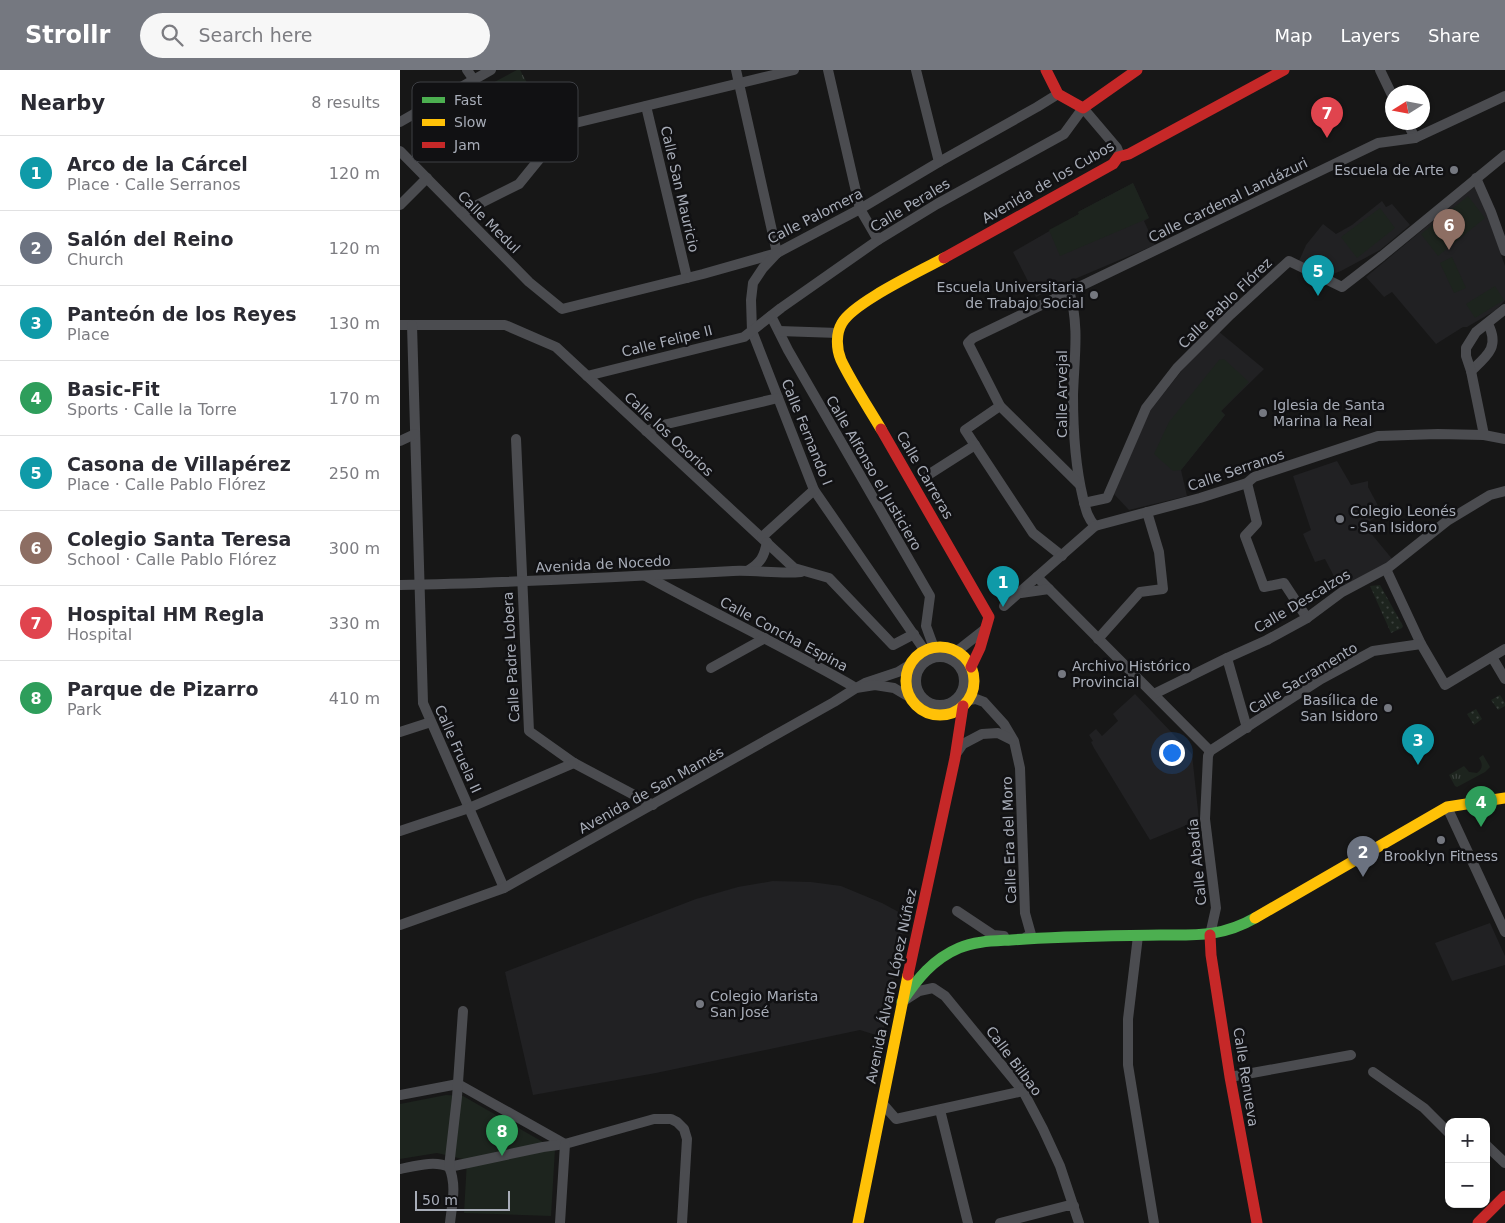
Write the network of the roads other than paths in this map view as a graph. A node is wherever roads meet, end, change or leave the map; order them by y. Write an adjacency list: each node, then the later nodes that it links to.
1 (468, 70): 11 (street)
2 (491, 70): 11 (street)
3 (736, 70): 13 (street)
4 (794, 70): 13 (street)
5 (828, 70): 32 (street)
6 (916, 70): 28 (street)
7 (1046, 70): 15 (street)
8 (1137, 70): 18 (street)
9 (1284, 70): 26 (street, Avenida de los Cubos)
10 (1380, 70): 14 (street)
11 (474, 80): 12 (street)
12 (470, 82)
13 (739, 84): 17 (street); 36 (street)
14 (1387, 85)
15 (1058, 94): 18 (street); 28 (street, Calle Palomera)
16 (1505, 96): 23 (street, Calle Cardenal Landázuri)
17 (646, 106): 21 (street); 39 (street, Calle San Mauricio)
18 (1083, 108): 26 (street); 34 (street, Calle Perales)
19 (412, 115): 20 (street)
20 (400, 122)
21 (578, 122)
22 (1411, 130): 23 (street)
23 (1415, 138): 40 (street, Calle Cardenal Landázuri)
24 (400, 151): 29 (street, Calle Medul)
25 (1505, 155): 30 (street, Calle Pablo Flórez)
26 (1118, 157): 49 (street, Avenida de los Cubos)
27 (537, 162): 33 (street)
28 (939, 162): 32 (street, Calle Palomera)
29 (427, 178): 31 (street); 33 (street, Calle Medul)
30 (1476, 178): 35 (street); 66 (street, Calle Pablo Flórez)
31 (400, 206)
32 (860, 210): 34 (street); 36 (street, Calle Palomera)
33 (462, 213): 41 (street, Calle Medul)
34 (878, 240): 43 (street, Calle Perales)
35 (1505, 251)
36 (777, 253): 37 (street, Calle Palomera); 38 (street, Calle Fernando I)
37 (748, 262): 38 (street); 39 (street, Calle Palomera)
38 (763, 268): 47 (street, Calle Fernando I)
39 (687, 278): 41 (street, Calle Palomera)
40 (1070, 291): 53 (street, Calle Cardenal Landázuri); 63 (street, Calle Arvejal)
41 (562, 309)
42 (1505, 309): 44 (street)
43 (772, 316): 47 (street, Calle Perales); 48 (street, Calle Alfonso el Justiciero)
44 (1488, 324): 50 (street); 50 (street)
45 (400, 325): 46 (street)
46 (412, 325): 51 (street, Calle los Osorios); 55 (street, Calle Fruela II)
47 (752, 331): 51 (street, Calle Felipe II); 52 (street, Calle Fernando I)
48 (779, 331): 49 (street); 88 (street, Calle Alfonso el Justiciero)
49 (838, 334): 81 (street, Calle Carreras)
50 (1472, 371): 56 (street)
51 (587, 376): 54 (street, Calle los Osorios)
52 (778, 398): 54 (street); 64 (street, Calle Fernando I)
53 (1000, 406): 60 (street); 63 (street)
54 (646, 431): 69 (street, Calle los Osorios)
55 (415, 434): 59 (street); 77 (street, Calle Fruela II)
56 (1484, 435): 58 (street, Calle Serranos); 62 (street, Calle Serranos)
57 (516, 439): 76 (street, Calle Padre Lobera)
58 (1505, 439)
59 (400, 441)
60 (975, 445): 61 (street); 70 (street)
61 (928, 475)
62 (1247, 483): 67 (street, Calle Serranos); 82 (street)
63 (1079, 484): 66 (street, Calle Arvejal)
64 (814, 490): 69 (street); 84 (street, Calle Fernando I)
65 (1505, 491): 71 (street, Calle Descalzos)
66 (1084, 500): 68 (street, Calle Arvejal)
67 (1147, 512): 68 (street, Calle Serranos); 86 (street)
68 (1095, 526): 70 (street, Calle Serranos)
69 (764, 540): 72 (street); 73 (street, Calle los Osorios)
70 (1062, 556): 75 (street, Calle Serranos)
71 (1386, 569): 82 (street, Calle Descalzos); 87 (street)
72 (748, 570): 73 (street, Avenida de Nocedo); 74 (street, Avenida de Nocedo)
73 (810, 572): 84 (street, Calle los Osorios)
74 (646, 576): 76 (street, Avenida de Nocedo); 85 (street, Calle Concha Espina)
75 (1037, 578): 79 (street); 80 (street, Calle Serranos)
76 (522, 581): 77 (street, Avenida de Nocedo); 108 (street, Calle Padre Lobera)
77 (420, 584): 78 (street, Avenida de Nocedo); 102 (street, Calle Fruela II)
78 (400, 585)
79 (1049, 589): 80 (street); 86 (street)
80 (1020, 593): 81 (street, Calle Serranos)
81 (989, 617): 83 (street)
82 (1307, 618): 92 (street, Calle Descalzos)
83 (984, 630): 90 (street); 94 (street)
84 (914, 634): 88 (street, Calle Fernando I)
85 (765, 638): 95 (street); 97 (street, Calle Concha Espina)
86 (1098, 639): 98 (street)
87 (1422, 644): 91 (street); 103 (street, Calle Sacramento)
88 (929, 649): 90 (street); 93 (street)
89 (1505, 649): 91 (street)
90 (956, 652): 94 (street)
91 (1492, 657): 96 (street)
92 (1227, 658): 98 (street, Calle Descalzos); 103 (street)
93 (911, 664): 97 (street, Calle Concha Espina); 99 (street)
94 (971, 667): 100 (street, Avenida Álvaro López Núñez)
95 (711, 668)
96 (1505, 679)
97 (856, 688): 99 (street, Avenida de San Mamés); 110 (street, Avenida de San Mamés)
98 (1150, 691): 106 (street)
99 (911, 698): 101 (street)
100 (962, 702): 100 (street); 101 (street); 105 (street, Calle Era del Moro); 107 (street, Avenida Álvaro López Núñez)
101 (940, 715): 107 (street, Avenida Álvaro López Núñez)
102 (431, 722): 104 (street); 112 (street, Calle Fruela II)
103 (1247, 728): 106 (street, Calle Sacramento)
104 (400, 732)
105 (1014, 741): 107 (street); 120 (street, Calle Era del Moro)
106 (1209, 754): 119 (street, Calle Abadía)
107 (956, 755): 121 (street, Avenida Álvaro López Núñez)
108 (574, 763): 110 (street); 112 (street)
109 (1505, 798): 111 (street)
110 (653, 805): 114 (street, Avenida de San Mamés)
111 (1447, 807): 117 (street); 119 (street)
112 (469, 808): 113 (street); 114 (street, Calle Fruela II)
113 (400, 831)
114 (504, 888): 116 (street, Avenida de San Mamés)
115 (957, 911): 120 (street)
116 (400, 926)
117 (1505, 932)
118 (1138, 936): 119 (street); 120 (street); 146 (street)
119 (1210, 936): 125 (street, Calle Renueva)
120 (1032, 938): 121 (street)
121 (902, 1002): 127 (street, Calle Bilbao); 129 (street, Avenida Álvaro López Núñez)
122 (462, 1010): 126 (street)
123 (1351, 1055): 125 (street)
124 (1373, 1072): 131 (street)
125 (1230, 1077): 147 (street, Calle Renueva)
126 (458, 1084): 128 (street); 132 (street); 135 (street)
127 (1023, 1091): 130 (street); 138 (street, Calle Bilbao)
128 (400, 1095)
129 (882, 1103): 130 (street); 142 (street, Avenida Álvaro López Núñez)
130 (940, 1110): 143 (street)
131 (1445, 1129)
132 (566, 1144): 135 (street); 140 (street); 141 (street)
133 (1490, 1149): 134 (street)
134 (1505, 1164)
135 (449, 1167): 136 (street); 139 (street)
136 (400, 1168)
137 (1505, 1196): 148 (street)
138 (1074, 1206): 144 (street); 145 (street, Calle Bilbao)
139 (450, 1223)
140 (560, 1223)
141 (682, 1223)
142 (858, 1223)
143 (968, 1223)
144 (1000, 1223)
145 (1079, 1223)
146 (1154, 1223)
147 (1257, 1223)
148 (1478, 1223)

